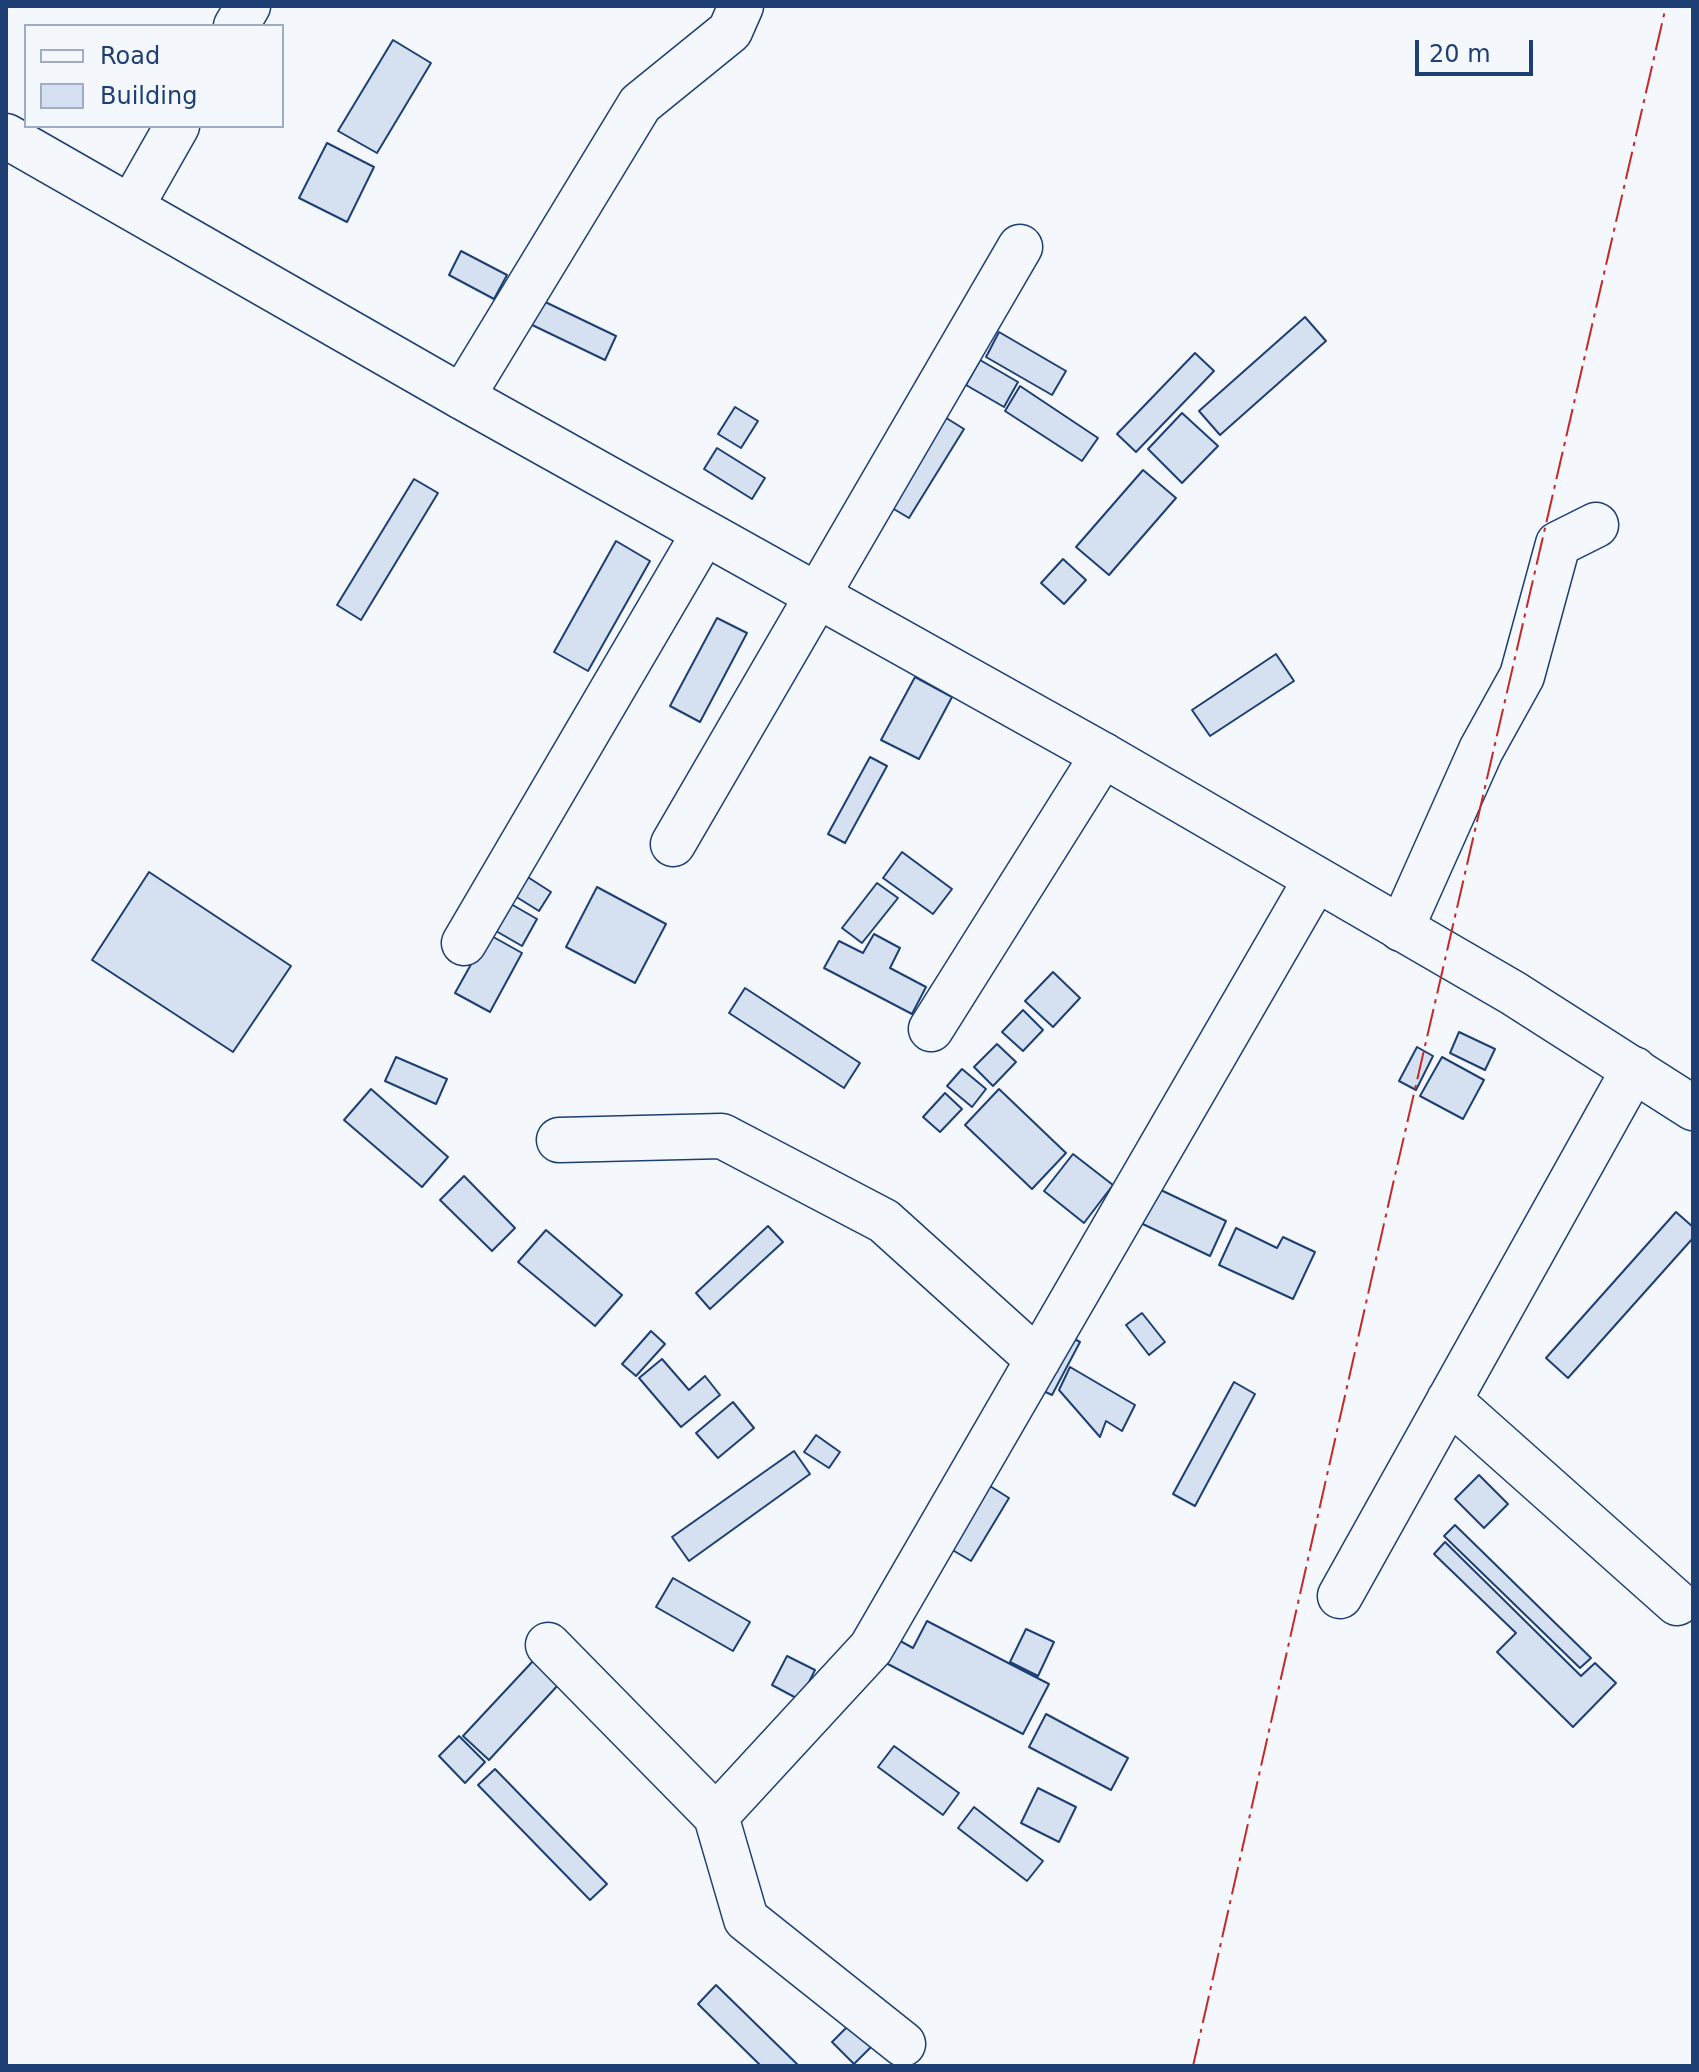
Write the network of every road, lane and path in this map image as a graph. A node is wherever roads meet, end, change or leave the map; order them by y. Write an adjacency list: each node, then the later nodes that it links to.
1 (248, 6): 3 (street)
2 (741, 6): 8 (street)
3 (237, 24)
4 (176, 128): 6 (street)
5 (6, 136): 6 (street)
6 (131, 207): 8 (street)
7 (1020, 247): 11 (street)
8 (462, 397): 10 (street)
9 (1596, 525): 15 (street)
10 (704, 533): 11 (street); 16 (street)
11 (816, 594): 12 (street); 13 (street)
12 (1103, 755): 14 (street); 17 (street)
13 (673, 844)
14 (1316, 879): 15 (street); 21 (street)
15 (1401, 929): 18 (street)
16 (464, 943)
17 (931, 1029)
18 (1634, 1069): 19 (street); 22 (street)
19 (1693, 1108)
20 (559, 1140): 21 (street)
21 (1038, 1360): 26 (street)
22 (1449, 1400): 23 (street); 24 (street)
23 (1340, 1596)
24 (1677, 1603)
25 (548, 1645): 26 (street)
26 (716, 1816): 27 (street)
27 (903, 2044)

